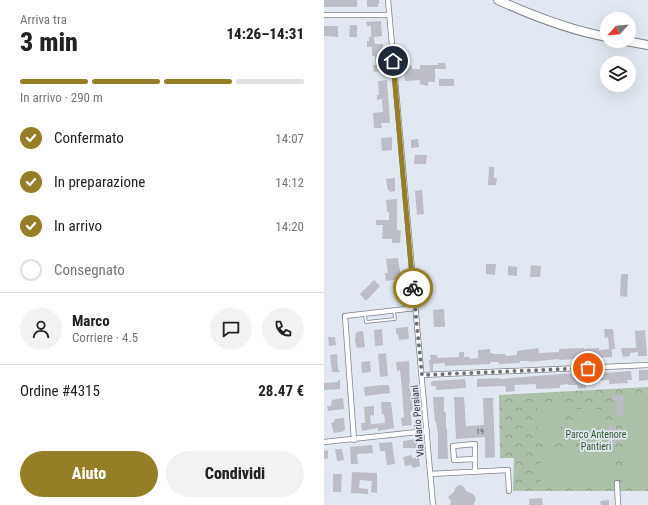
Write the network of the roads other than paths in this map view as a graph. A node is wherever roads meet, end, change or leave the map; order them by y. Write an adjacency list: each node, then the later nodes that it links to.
1 (388, 0): 3 (street, Via Mario Persiani)
2 (498, 0): 5 (highway)
3 (389, 14): 4 (street); 8 (street, Via Mario Persiani)
4 (324, 15)
5 (600, 36)
6 (636, 43): 7 (highway)
7 (648, 45)
8 (415, 308): 9 (street); 12 (street, Via Mario Persiani)
9 (394, 310): 10 (street); 10 (lane)
10 (365, 314): 14 (street)
11 (648, 366): 12 (street)
12 (422, 375): 13 (street, Via Mario Persiani)
13 (427, 432): 14 (street); 18 (street, Via Mario Persiani)
14 (354, 440): 15 (street)
15 (324, 442)
16 (475, 459): 16 (street); 17 (street)
17 (475, 471): 18 (street); 20 (street)
18 (430, 474): 21 (street, Via Mario Persiani)
19 (617, 483): 22 (street)
20 (509, 491)
21 (433, 505)
22 (618, 505)

